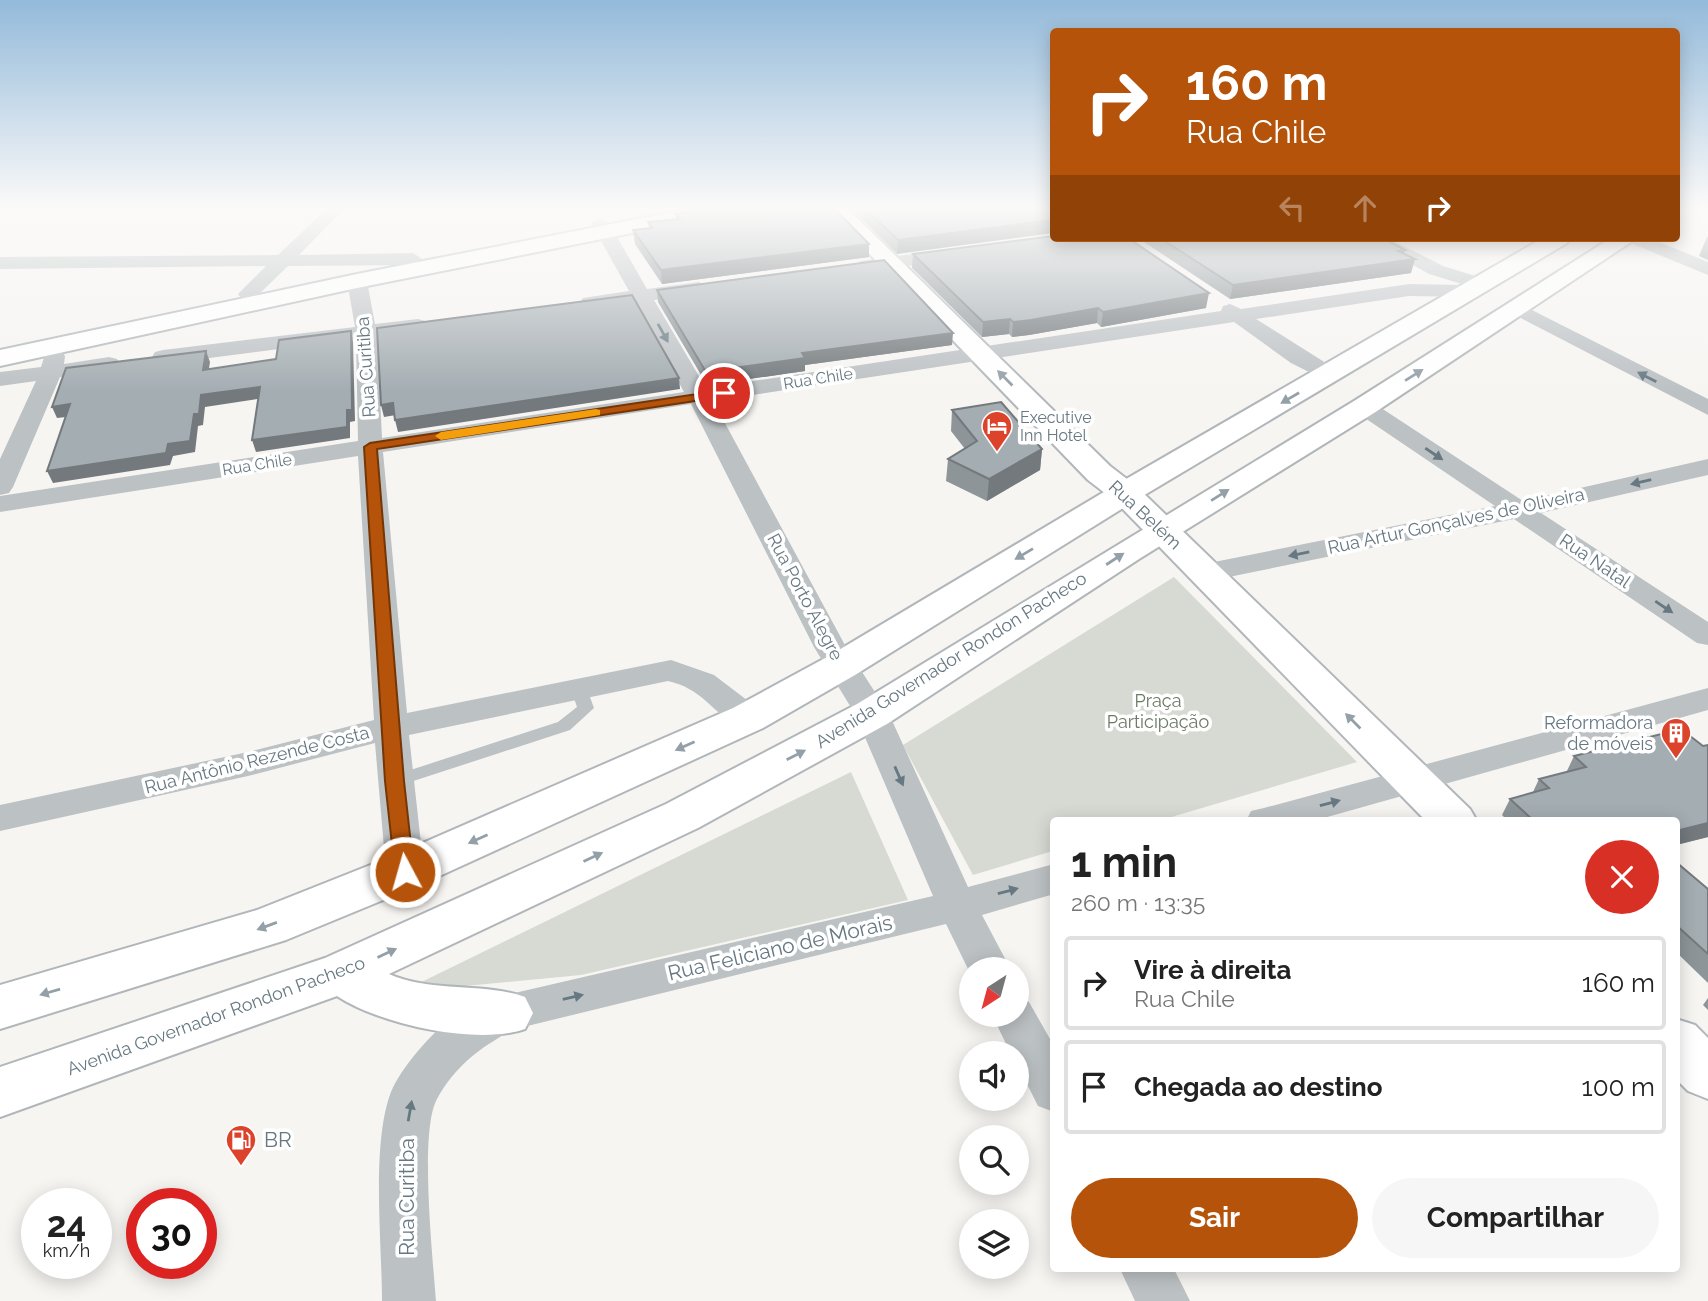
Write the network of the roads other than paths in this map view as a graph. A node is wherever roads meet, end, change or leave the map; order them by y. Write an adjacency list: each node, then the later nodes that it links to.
1 (274, 270): 12 (street)
2 (362, 270): 12 (main road)
3 (408, 270): 9 (main road)
4 (627, 270): 13 (street, Rua Porto Alegre)
5 (898, 270): 22 (main road, Rua Belém)
6 (1435, 270): 11 (street)
7 (1505, 270): 11 (main road)
8 (1578, 270): 16 (main road, Avenida Governador Rondon Pacheco)
9 (357, 281): 19 (street, Rua Curitiba); 21 (main road)
10 (725, 285): 13 (street)
11 (1476, 287): 17 (street, Rua Chile); 25 (main road)
12 (248, 294): 20 (main road)
13 (642, 295): 15 (street); 27 (street, Rua Porto Alegre, one-way to 27)
14 (1214, 300): 17 (street)
15 (573, 304)
16 (1518, 309): 28 (street, one-way to 16); 29 (main road, Avenida Governador Rondon Pacheco, one-way to 16)
17 (1237, 315): 22 (street, Rua Chile); 25 (street)
18 (435, 323): 19 (street)
19 (366, 332): 24 (street); 30 (street, Rua Curitiba)
20 (0, 345)
21 (57, 345): 23 (main road); 24 (street)
22 (980, 353): 27 (street, Rua Chile); 33 (main road, Rua Belém, one-way to 22)
23 (0, 358)
24 (51, 372): 26 (street); 32 (street)
25 (1329, 375): 33 (main road, one-way to 33)
26 (0, 379)
27 (699, 397): 30 (street, Rua Chile); 39 (street, Rua Porto Alegre)
28 (1708, 408)
29 (1371, 411): 35 (street, Rua Natal, one-way to 35); 36 (main road, Avenida Governador Rondon Pacheco, one-way to 29)
30 (370, 447): 34 (street, Rua Chile); 44 (street, Rua Curitiba)
31 (1708, 467): 35 (street, Rua Artur Gonçalves de Oliveira, one-way to 35)
32 (0, 487)
33 (1125, 493): 36 (main road, Rua Belém); 39 (main road, one-way to 39)
34 (0, 504)
35 (1518, 510): 37 (street, Rua Artur Gonçalves de Oliveira, one-way to 37); 38 (street, Rua Natal, one-way to 38)
36 (1162, 531): 37 (main road, Rua Belém); 42 (main road, Avenida Governador Rondon Pacheco, one-way to 36)
37 (1204, 573): 45 (main road, Rua Belém, one-way to 37)
38 (1708, 636)
39 (841, 666): 42 (street, Rua Porto Alegre); 43 (main road)
40 (579, 689): 43 (street, Rua Antônio Rezende Costa); 44 (street, Rua Antônio Rezende Costa); 46 (lane)
41 (1708, 699): 45 (street)
42 (872, 714): 52 (street, Rua Porto Alegre, one-way to 52); 54 (main road, Avenida Governador Rondon Pacheco, one-way to 42)
43 (748, 718): 50 (main road, one-way to 50)
44 (391, 727): 46 (street, Rua Curitiba); 49 (street, Rua Antônio Rezende Costa)
45 (1412, 780): 47 (street, one-way to 45); 48 (main road, Rua Belém)
46 (394, 781): 50 (street, Rua Curitiba)
47 (1278, 817)
48 (1450, 817)
49 (0, 818)
50 (405, 872): 55 (main road, one-way to 55)
51 (1050, 880): 52 (street, Rua Feliciano de Morais, one-way to 51)
52 (957, 906): 53 (street, Rua Porto Alegre); 56 (street, Rua Feliciano de Morais, one-way to 52)
53 (983, 957)
54 (342, 974): 56 (main road); 61 (main road, Avenida Governador Rondon Pacheco)
55 (0, 1007)
56 (506, 1013): 63 (street, Rua Curitiba, one-way to 56)
57 (1020, 1027): 60 (street)
58 (1680, 1046): 59 (main road)
59 (1708, 1074)
60 (1050, 1083)
61 (0, 1092)
62 (1148, 1272): 64 (street)
63 (409, 1301)
64 (1163, 1301)

